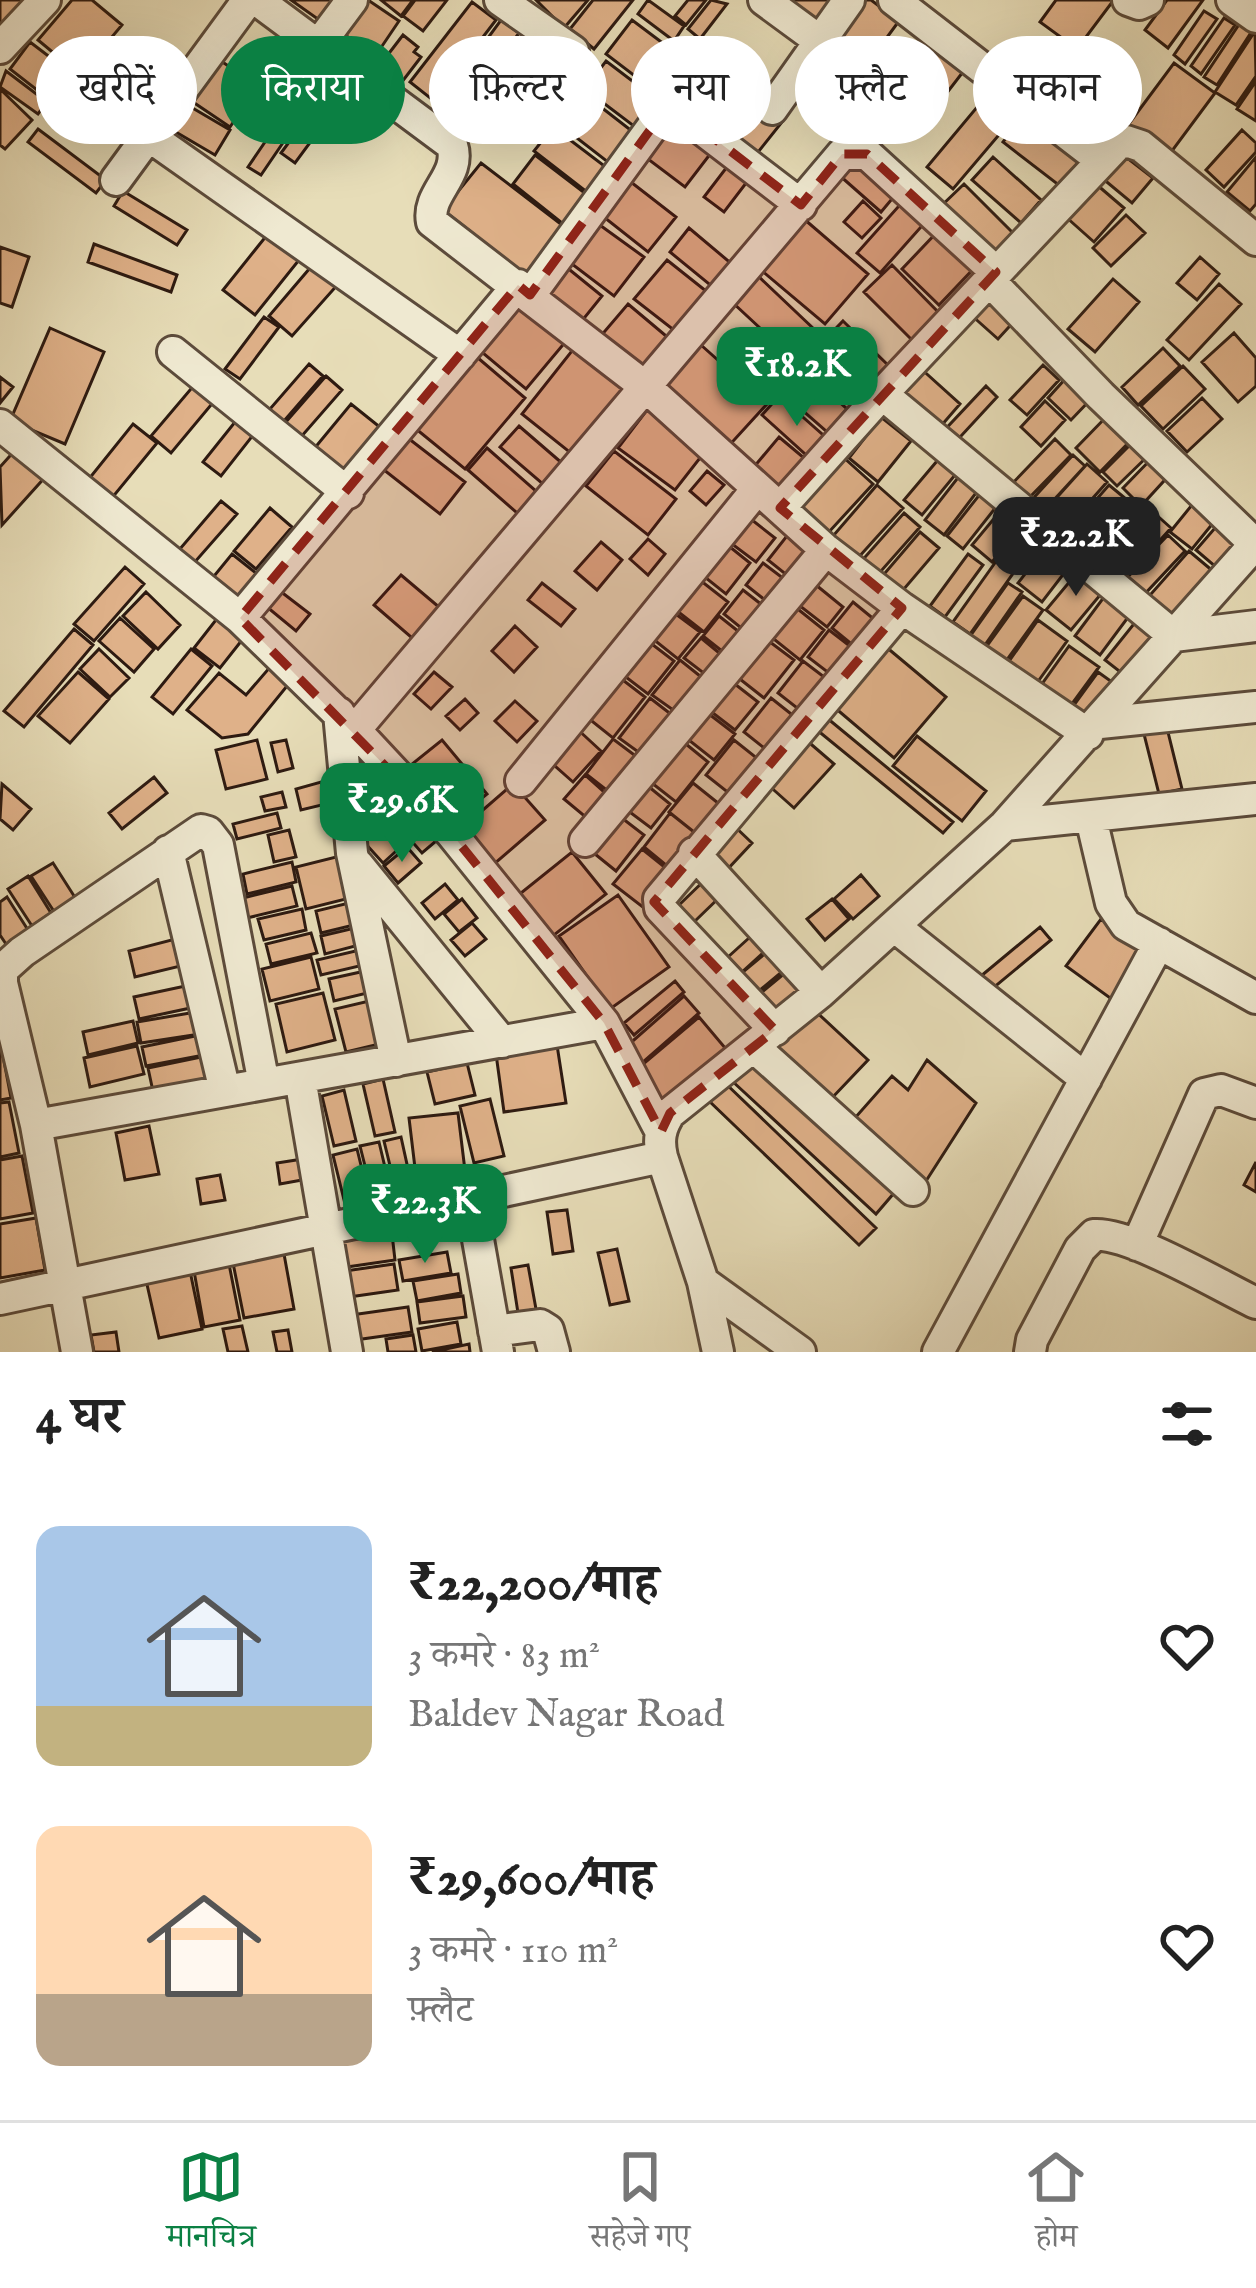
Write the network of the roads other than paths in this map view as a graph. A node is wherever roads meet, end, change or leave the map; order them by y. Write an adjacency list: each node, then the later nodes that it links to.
1 (45, 0): 17 (street)
2 (252, 0): 12 (street); 18 (street)
3 (352, 0): 13 (street)
4 (500, 0): 14 (street)
5 (764, 0): 15 (street)
6 (849, 0): 16 (street)
7 (894, 0): 24 (street)
8 (1128, 0): 9 (street)
9 (1148, 0)
10 (1232, 0): 11 (street)
11 (1256, 17)
12 (302, 36)
13 (325, 36)
14 (552, 36)
15 (812, 36)
16 (823, 36)
17 (0, 48)
18 (197, 73)
19 (795, 76): 20 (street)
20 (772, 109)
21 (405, 112): 29 (street)
22 (143, 144): 25 (street)
23 (160, 144): 31 (street)
24 (1102, 160): 27 (street); 28 (street)
25 (116, 180)
26 (802, 205): 28 (street); 29 (street); 32 (street)
27 (1256, 240)
28 (993, 276): 33 (street); 37 (street)
29 (524, 290): 31 (street); 32 (street)
30 (172, 352): 35 (street)
31 (460, 355): 35 (street)
32 (647, 388): 36 (street); 44 (street)
33 (882, 394): 36 (street); 42 (street)
34 (4, 436): 40 (street)
35 (347, 493): 40 (street)
36 (768, 499): 38 (street); 46 (street)
37 (1256, 543): 42 (street)
38 (826, 550): 39 (street); 50 (street)
39 (902, 608): 45 (street); 52 (street)
40 (240, 617): 44 (street)
41 (1256, 626): 42 (street)
42 (1174, 636): 45 (street)
43 (1256, 707): 45 (street)
44 (347, 721): 53 (street); 58 (street)
45 (1094, 728): 49 (street)
46 (521, 782)
47 (1256, 800): 48 (street)
48 (1091, 818): 49 (street); 55 (street)
49 (1005, 825): 54 (street)
50 (585, 842)
51 (168, 851): 64 (street); 65 (street); 67 (street)
52 (694, 853): 56 (street); 59 (street)
53 (356, 862): 60 (street); 61 (street)
54 (895, 926): 56 (street); 63 (street)
55 (1159, 943): 57 (street); 63 (street)
56 (821, 992): 59 (street)
57 (1256, 998)
58 (604, 1023): 60 (street); 68 (street)
59 (765, 1038): 68 (street); 69 (street)
60 (502, 1042): 61 (street)
61 (396, 1061): 62 (street)
62 (300, 1078): 64 (street); 71 (street)
63 (1086, 1079): 83 (street)
64 (264, 1084): 65 (street)
65 (225, 1091): 67 (street)
66 (1256, 1103): 72 (street)
67 (36, 1125): 74 (street)
68 (661, 1145): 70 (street); 73 (street)
69 (914, 1190)
70 (471, 1200): 71 (street); 77 (street)
71 (325, 1231): 74 (street); 79 (street)
72 (1137, 1246): 76 (street); 84 (street)
73 (703, 1282): 81 (street); 82 (street)
74 (64, 1285): 75 (street); 78 (street)
75 (0, 1299)
76 (1256, 1303)
77 (496, 1341): 80 (street)
78 (77, 1352)
79 (347, 1352)
80 (554, 1352)
81 (718, 1352)
82 (800, 1352)
83 (938, 1352)
84 (1030, 1352)

